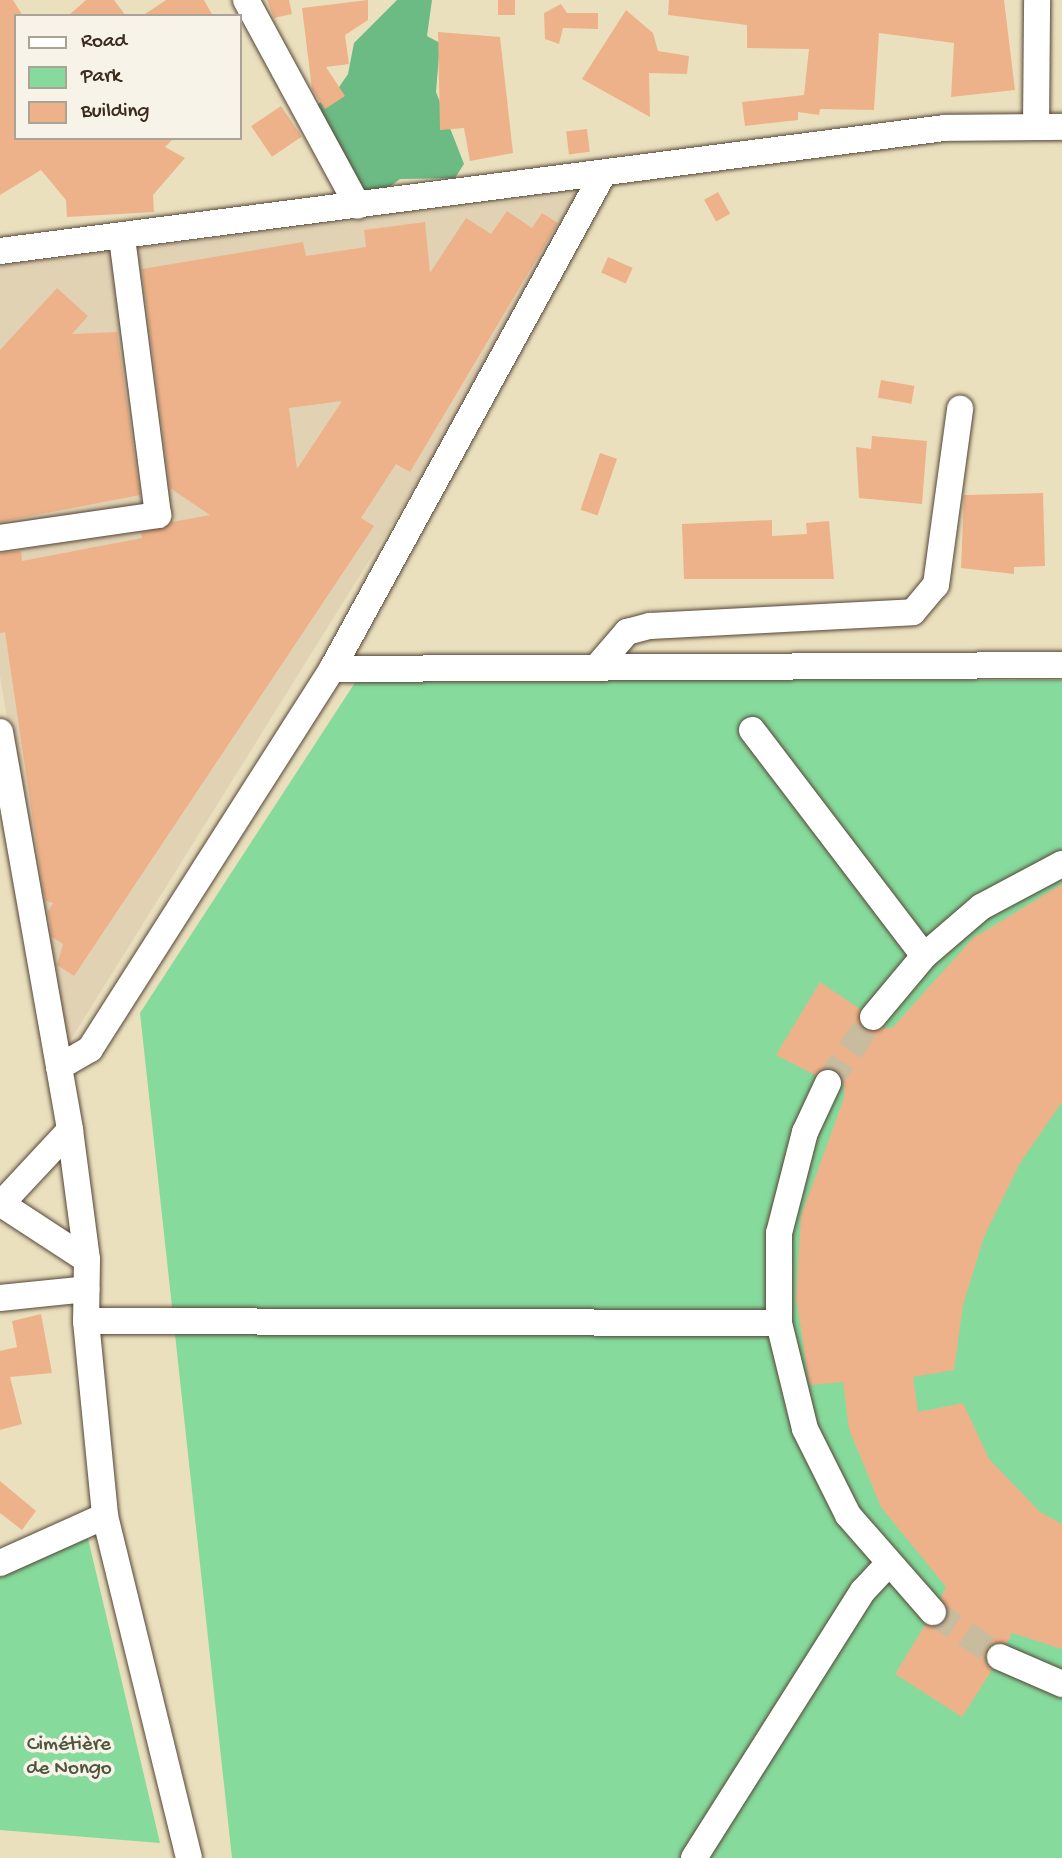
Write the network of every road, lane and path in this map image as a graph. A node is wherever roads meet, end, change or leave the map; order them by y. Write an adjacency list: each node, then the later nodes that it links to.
1 (246, 0): 6 (street)
2 (1037, 0): 3 (street)
3 (1036, 127): 4 (street); 5 (street)
4 (1062, 127)
5 (603, 174): 6 (street); 13 (street)
6 (358, 206): 7 (street)
7 (121, 236): 8 (street); 10 (street)
8 (0, 251)
9 (960, 409): 12 (street)
10 (0, 538)
11 (1062, 665): 12 (street)
12 (596, 668): 13 (street)
13 (332, 669): 19 (street)
14 (752, 730): 17 (street)
15 (0, 732): 19 (street)
16 (1062, 864): 17 (street)
17 (924, 956): 18 (street)
18 (873, 1017)
19 (59, 1068): 21 (street)
20 (828, 1083): 27 (street)
21 (70, 1130): 22 (street); 23 (street)
22 (0, 1204): 23 (street)
23 (87, 1260): 24 (street)
24 (87, 1289): 25 (street); 26 (street)
25 (0, 1298)
26 (86, 1321): 27 (street); 28 (street)
27 (779, 1323): 30 (street)
28 (105, 1516): 29 (street); 34 (street)
29 (0, 1563)
30 (887, 1565): 31 (street); 35 (street)
31 (933, 1612)
32 (1000, 1657): 33 (street)
33 (1062, 1684)
34 (189, 1858)
35 (694, 1858)

